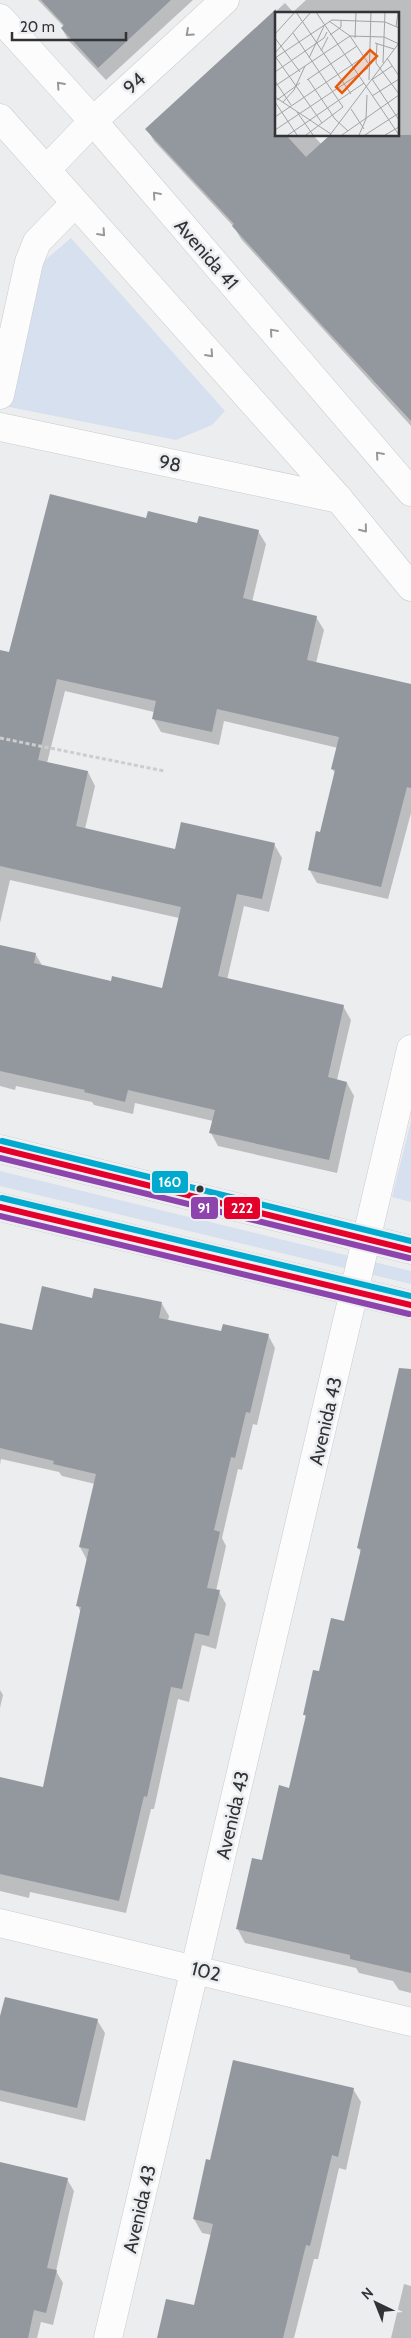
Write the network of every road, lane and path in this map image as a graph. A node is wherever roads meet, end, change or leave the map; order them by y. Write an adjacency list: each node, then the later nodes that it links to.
1 (225, 0): 4 (street, 94, one-way to 4)
2 (0, 18): 4 (street, Avenida 41, one-way to 2)
3 (0, 118): 5 (street)
4 (93, 121): 5 (street, 94); 9 (street, Avenida 41, one-way to 4)
5 (46, 170): 6 (street)
6 (75, 203): 7 (street); 10 (street, one-way to 10)
7 (0, 395)
8 (0, 427): 10 (street, 98)
9 (411, 492)
10 (340, 499): 11 (street, one-way to 11)
11 (411, 586)
12 (0, 738): 13 (path)
13 (164, 771)
14 (411, 1049): 17 (street)
15 (0, 1149): 17 (street)
16 (0, 1207): 19 (street)
17 (366, 1240): 18 (street); 19 (street, Avenida 43)
18 (411, 1250)
19 (355, 1292): 20 (street); 22 (street, Avenida 43)
20 (411, 1304)
21 (0, 1922): 22 (street, 102)
22 (196, 1968): 23 (street, 102); 24 (street, Avenida 43)
23 (411, 2022)
24 (108, 2338)

